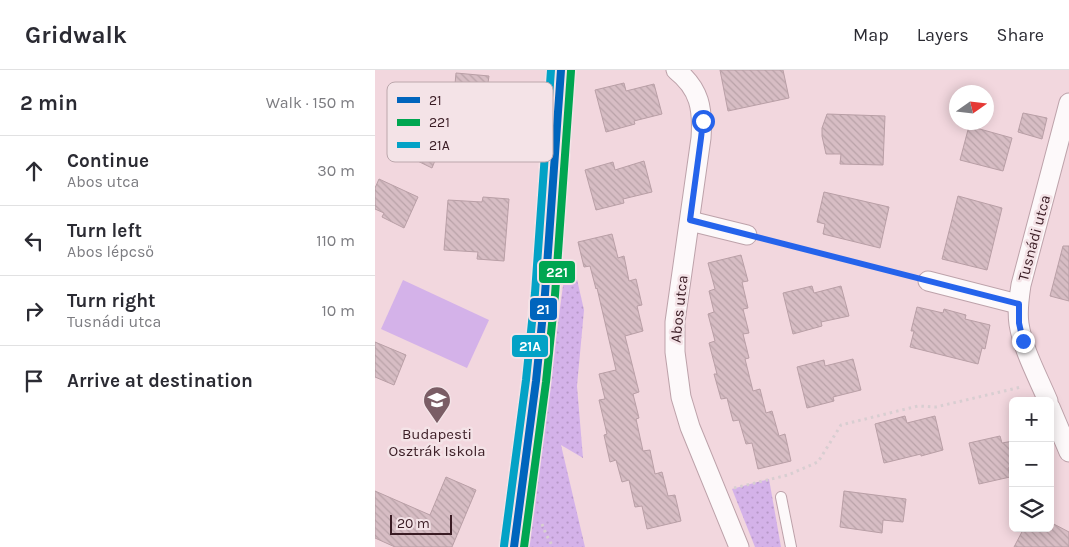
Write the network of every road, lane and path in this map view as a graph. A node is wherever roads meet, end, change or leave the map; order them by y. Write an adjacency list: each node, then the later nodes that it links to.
1 (561, 70): 14 (street)
2 (676, 70): 4 (street, Abos utca)
3 (1069, 103): 7 (street, Tusnádi utca)
4 (690, 220): 5 (street); 12 (street, Abos utca)
5 (747, 235): 6 (path)
6 (928, 281): 7 (street)
7 (1019, 304): 8 (street, Tusnádi utca)
8 (1040, 382): 9 (street, Tusnádi utca); 12 (path)
9 (1046, 397)
10 (1054, 416): 11 (street)
11 (1069, 452)
12 (717, 493): 15 (street, Abos utca)
13 (781, 497): 16 (lane)
14 (514, 547)
15 (739, 547)
16 (791, 547)

